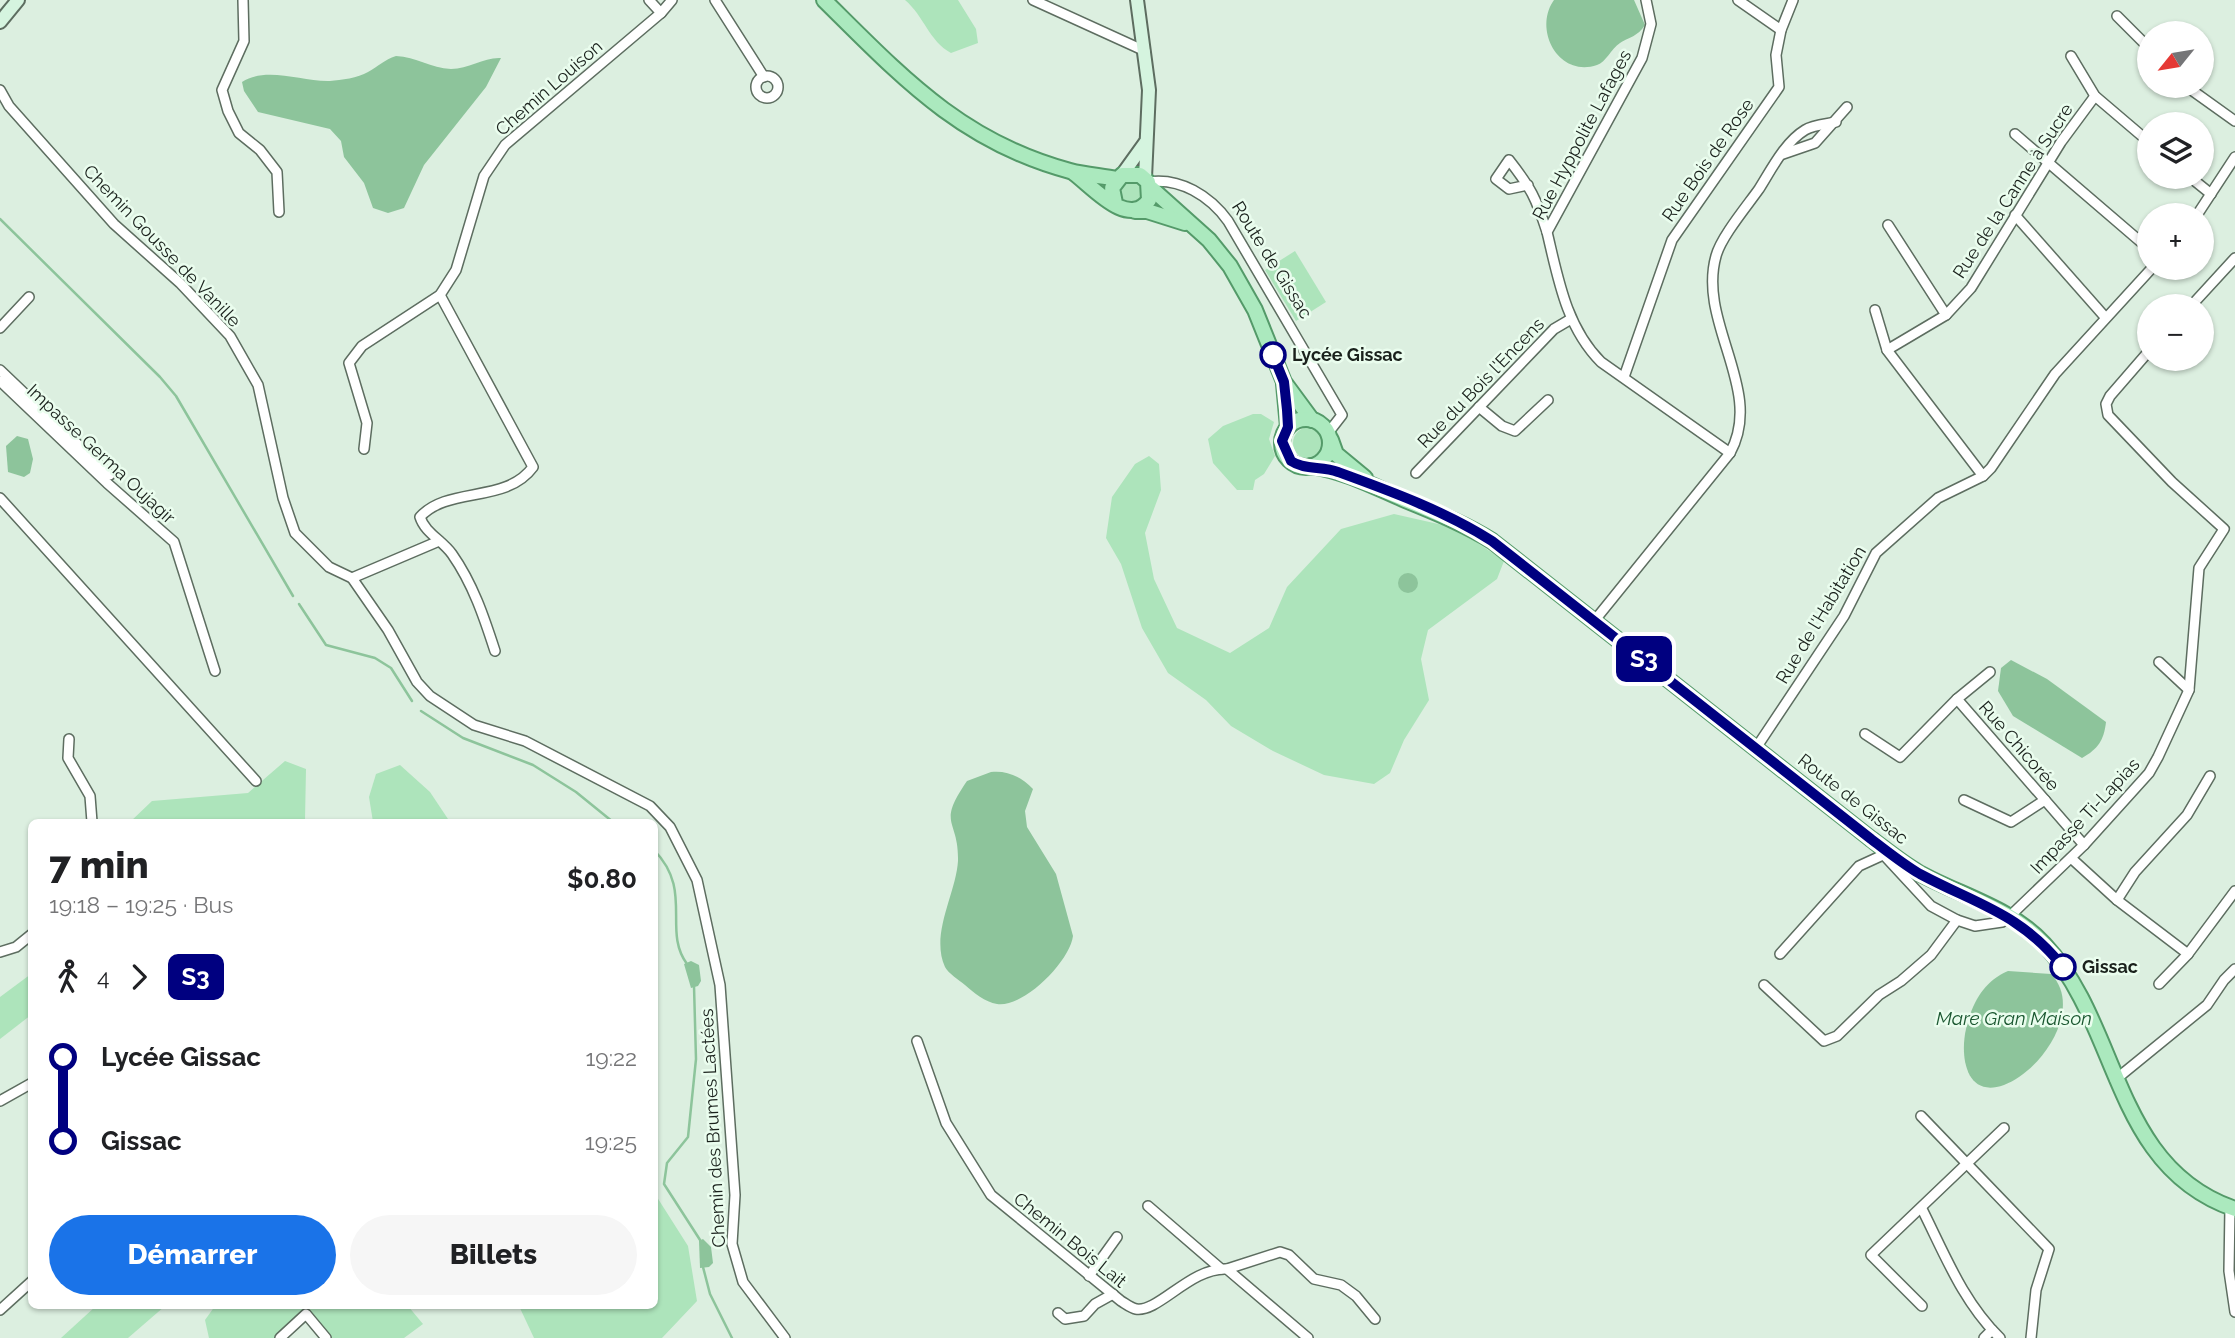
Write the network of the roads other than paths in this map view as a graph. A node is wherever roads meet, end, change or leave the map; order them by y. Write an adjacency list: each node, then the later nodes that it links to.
1 (18, 0): 14 (street)
2 (243, 0): 41 (street)
3 (649, 0): 12 (street)
4 (673, 0): 12 (street, Chemin Louison)
5 (715, 0): 19 (street)
6 (824, 0): 32 (main road)
7 (1033, 0): 17 (street)
8 (1137, 0): 17 (street)
9 (1646, 0): 45 (street, Rue Hyppolite Lafages)
10 (1738, 0): 15 (street)
11 (1793, 0): 15 (street, Rue Bois de Rose)
12 (661, 13): 50 (street, Chemin Louison)
13 (2117, 16): 16 (street)
14 (0, 23)
15 (1781, 30): 60 (street, Rue Bois de Rose)
16 (2137, 36)
17 (1145, 51): 28 (street)
18 (2071, 56): 21 (street)
19 (764, 77)
20 (0, 90): 77 (street, Chemin Gousse de Vanille)
21 (2095, 96): 26 (street); 31 (street, Rue de la Canne à Sucre)
22 (2203, 98): 24 (street)
23 (1847, 107): 25 (street)
24 (2235, 121)
25 (1836, 122): 29 (street); 29 (street)
26 (2137, 132)
27 (2015, 134): 31 (street)
28 (1146, 143): 33 (street); 34 (street)
29 (1781, 154): 69 (street)
30 (2235, 157): 37 (street)
31 (2049, 161): 42 (street, Rue de la Canne à Sucre); 46 (street)
32 (1072, 171): 33 (main road); 38 (main road)
33 (1120, 177): 34 (main road); 38 (main road)
34 (1148, 183): 40 (main road); 43 (main road); 67 (street, Route de Gissac)
35 (1528, 185): 45 (street)
36 (2205, 189): 37 (street)
37 (2211, 194): 39 (street)
38 (1115, 203): 40 (main road)
39 (2205, 203)
40 (1135, 211): 43 (main road)
41 (279, 212)
42 (2015, 215): 53 (street, Rue de la Canne à Sucre); 54 (street)
43 (1191, 225): 62 (main road)
44 (1888, 225): 53 (street)
45 (1547, 232): 55 (street, Rue Hyppolite Lafages)
46 (2137, 238)
47 (2235, 258): 49 (street)
48 (2140, 280): 54 (street, Rue de l'Habitation)
49 (2202, 294)
50 (440, 295): 68 (street); 76 (street)
51 (29, 296): 56 (street)
52 (1875, 310): 57 (street)
53 (1946, 315): 57 (street, Rue de la Canne à Sucre)
54 (2105, 317): 73 (street, Rue de l'Habitation)
55 (1571, 319): 60 (street, Rue Hyppolite Lafages); 64 (street, Rue du Bois l'Encens)
56 (0, 328)
57 (1888, 350): 73 (street)
58 (2137, 365): 83 (street, Impasse Ti-Lapias)
59 (0, 370): 72 (street)
60 (1624, 377): 69 (street, Rue Hyppolite Lafages)
61 (0, 381): 81 (street, Impasse Germa Oujagir)
62 (1284, 382): 65 (main road); 66 (main road)
63 (1548, 400): 64 (street)
64 (1479, 407): 71 (street, Rue du Bois l'Encens)
65 (1312, 420): 66 (main road); 67 (main road)
66 (1288, 427): 70 (main road)
67 (1329, 436): 70 (main road); 74 (main road, Route de Gissac)
68 (364, 449)
69 (1730, 453): 78 (street)
70 (1311, 466): 74 (main road, Route de Gissac)
71 (1416, 473)
72 (110, 475)
73 (1983, 476): 87 (street, Rue de l'Habitation)
74 (1371, 484): 78 (main road, Route de Gissac)
75 (0, 498): 89 (street)
76 (439, 541): 77 (street); 79 (street)
77 (352, 579): 93 (street, Chemin Gousse de Vanille)
78 (1595, 621): 87 (main road, Route de Gissac)
79 (495, 651)
80 (2159, 662): 83 (street)
81 (215, 671)
82 (1990, 672): 84 (street, Rue Chicorée)
83 (2189, 690): 95 (street, Impasse Ti-Lapias)
84 (1957, 699): 85 (street); 91 (street, Rue Chicorée)
85 (1866, 734)
86 (69, 739): 92 (street)
87 (1756, 748): 94 (main road, Route de Gissac)
88 (2210, 776): 99 (street)
89 (256, 781)
90 (1964, 800): 91 (street)
91 (2045, 800): 95 (street, Rue Chicorée)
92 (92, 819)
93 (670, 827): 132 (street, Chemin des Brumes Lactées)
94 (1871, 839): 96 (street); 100 (main road, Route de Gissac)
95 (2084, 845): 97 (street, Impasse Ti-Lapias)
96 (1883, 855): 101 (street); 104 (street)
97 (2071, 858): 99 (street); 100 (street, Impasse Ti-Lapias)
98 (2235, 891): 105 (street)
99 (2117, 900): 105 (street)
100 (2010, 917): 101 (street); 110 (main road, Route de Gissac)
101 (1957, 920): 108 (street)
102 (28, 937): 103 (street)
103 (0, 952)
104 (1780, 954)
105 (2188, 954): 107 (street)
106 (2235, 969): 110 (street)
107 (2159, 984)
108 (1764, 985)
109 (917, 1041): 121 (street, Chemin Bois Lait)
110 (2115, 1080): 117 (main road, Route de Gissac)
111 (28, 1085): 112 (street)
112 (0, 1101)
113 (1921, 1116): 115 (street)
114 (2004, 1128): 115 (street)
115 (1967, 1164): 118 (street); 136 (street)
116 (1148, 1206): 120 (street)
117 (2232, 1208): 127 (street)
118 (1922, 1209): 124 (street); 129 (street)
119 (1117, 1237): 121 (street)
120 (1224, 1269): 123 (street, Chemin Bois Lait); 128 (street); 133 (street)
121 (1089, 1276): 123 (street, Chemin Bois Lait)
122 (28, 1285): 125 (street)
123 (1113, 1294): 126 (street)
124 (1922, 1306)
125 (0, 1310)
126 (1058, 1312)
127 (2235, 1312)
128 (1375, 1319)
129 (1992, 1330): 134 (street); 135 (street)
130 (280, 1338): 131 (street)
131 (326, 1338)
132 (785, 1338)
133 (1308, 1338)
134 (1984, 1338)
135 (2000, 1338)
136 (2031, 1338)

